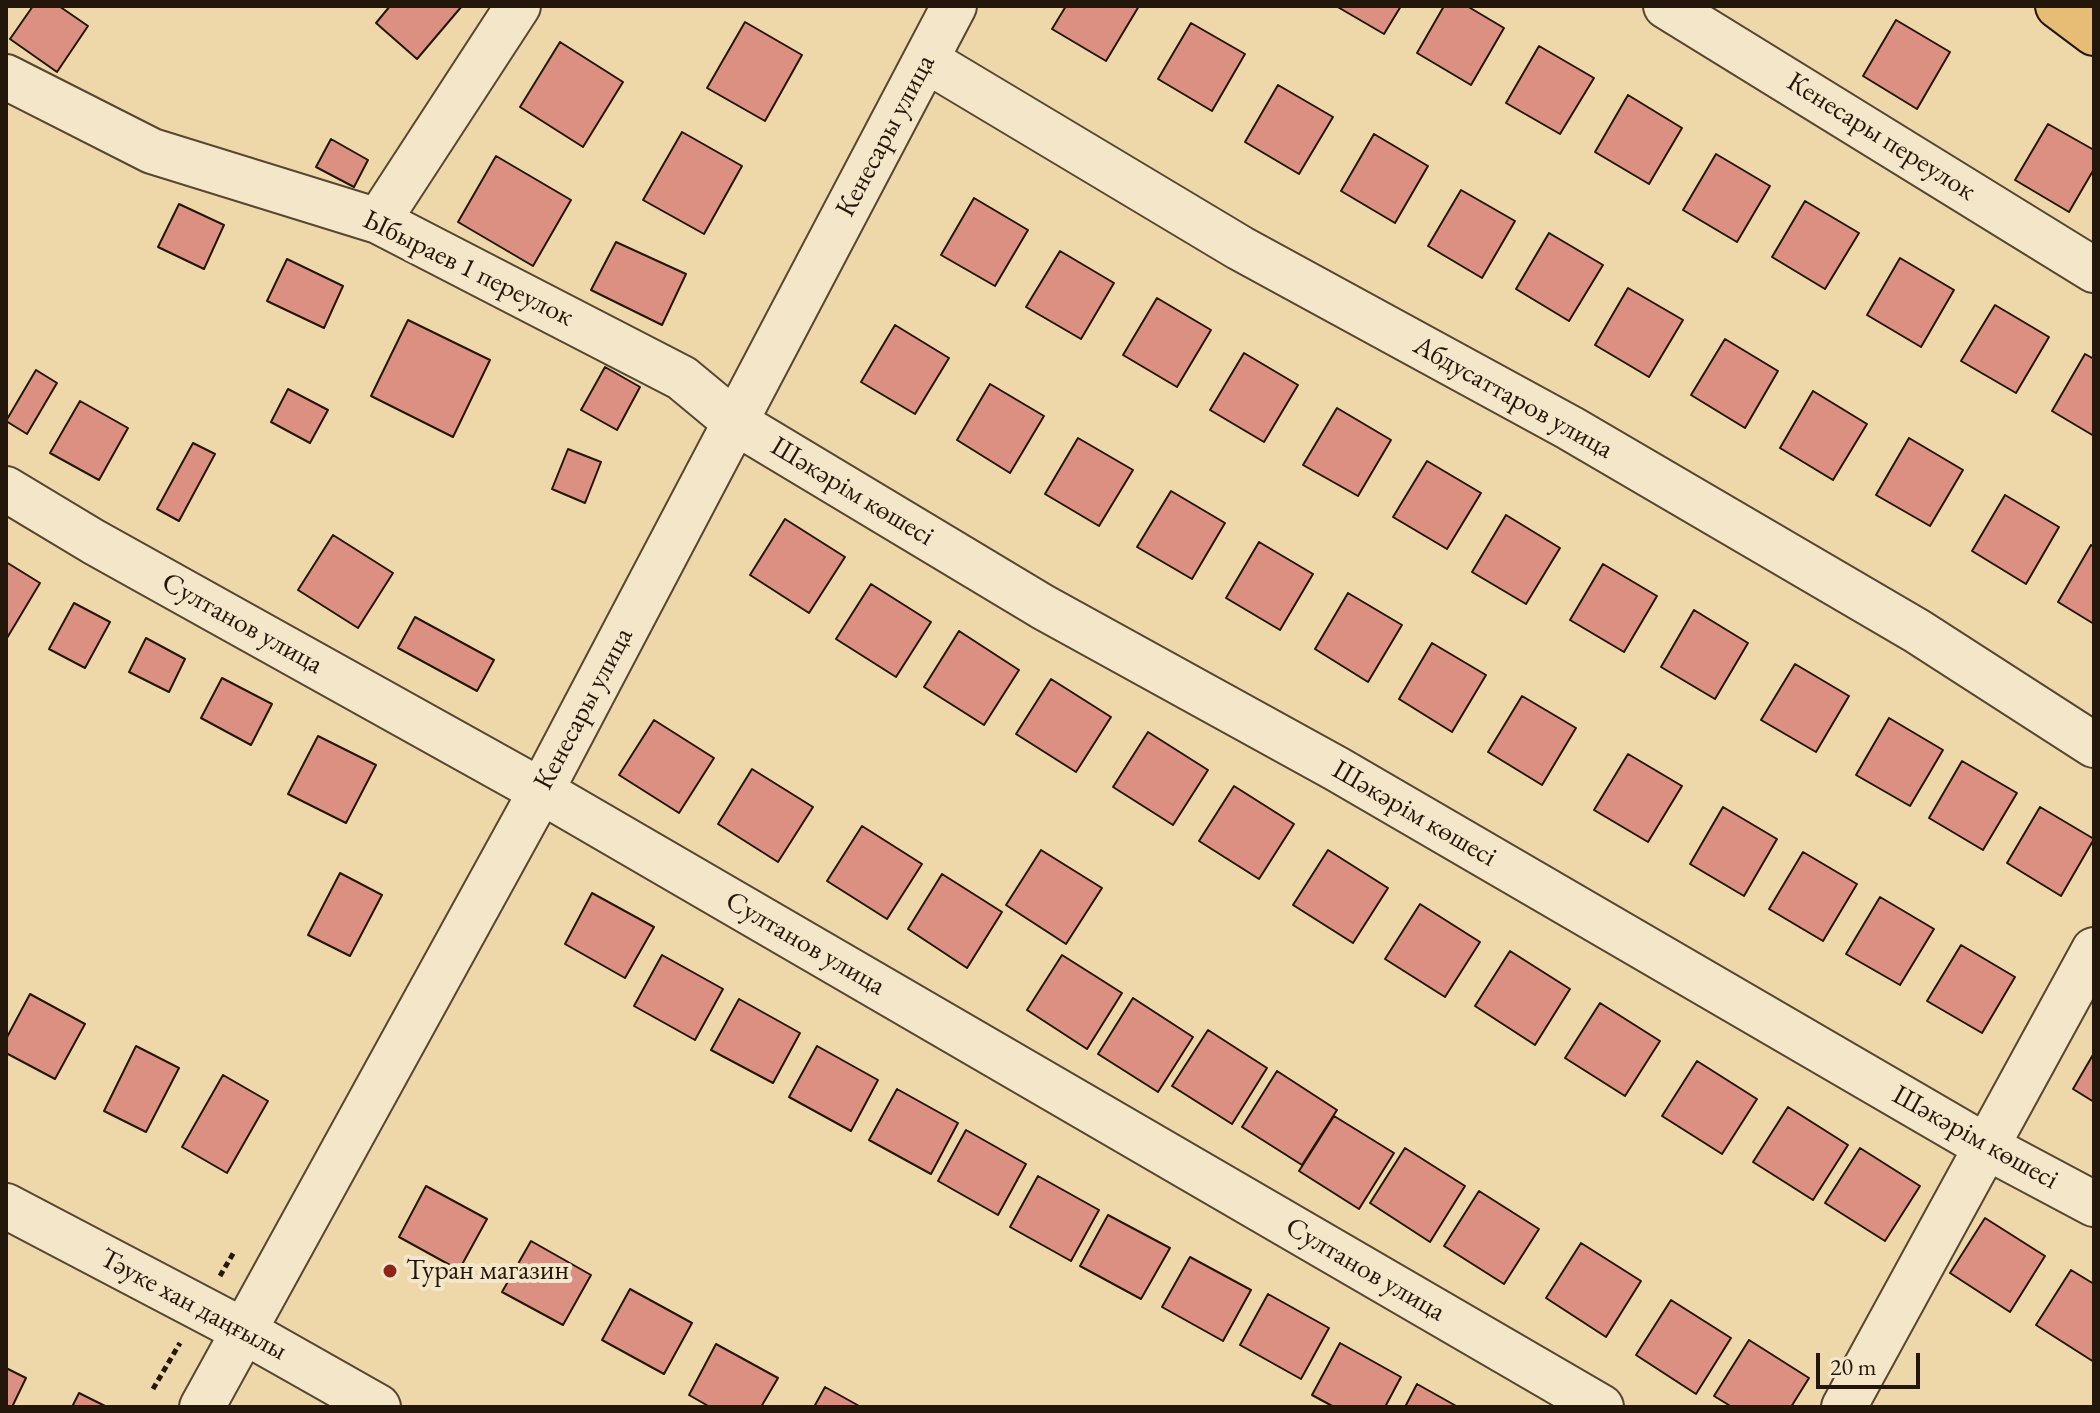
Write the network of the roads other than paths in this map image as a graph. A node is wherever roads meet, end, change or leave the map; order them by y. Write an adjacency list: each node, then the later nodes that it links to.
1 (518, 6): 8 (street)
2 (954, 6): 6 (street, Кенесары улица)
3 (1666, 6): 9 (street, Кенесары переулок)
4 (2058, 6): 5 (main road)
5 (2094, 33)
6 (926, 60): 10 (street, Кенесары улица); 12 (street, Абдусаттаров улица)
7 (6, 77): 8 (street, Ыбыраев 1 переулок)
8 (378, 221): 10 (street, Ыбыраев 1 переулок)
9 (2094, 270)
10 (735, 422): 13 (street, Кенесары улица); 15 (street, Шәкәрім көшесі)
11 (6, 489): 13 (street, Султанов улица)
12 (2094, 745)
13 (541, 791): 18 (street, Кенесары улица); 21 (street, Султанов улица)
14 (2094, 950): 15 (street)
15 (1985, 1146): 16 (street, Шәкәрім көшесі); 22 (street)
16 (2094, 1204)
17 (6, 1206): 18 (street, Тәуке хан даңғылы)
18 (242, 1330): 19 (street, Кенесары улица); 20 (street, Тәуке хан даңғылы)
19 (202, 1407)
20 (378, 1407)
21 (1601, 1407)
22 (1844, 1407)

